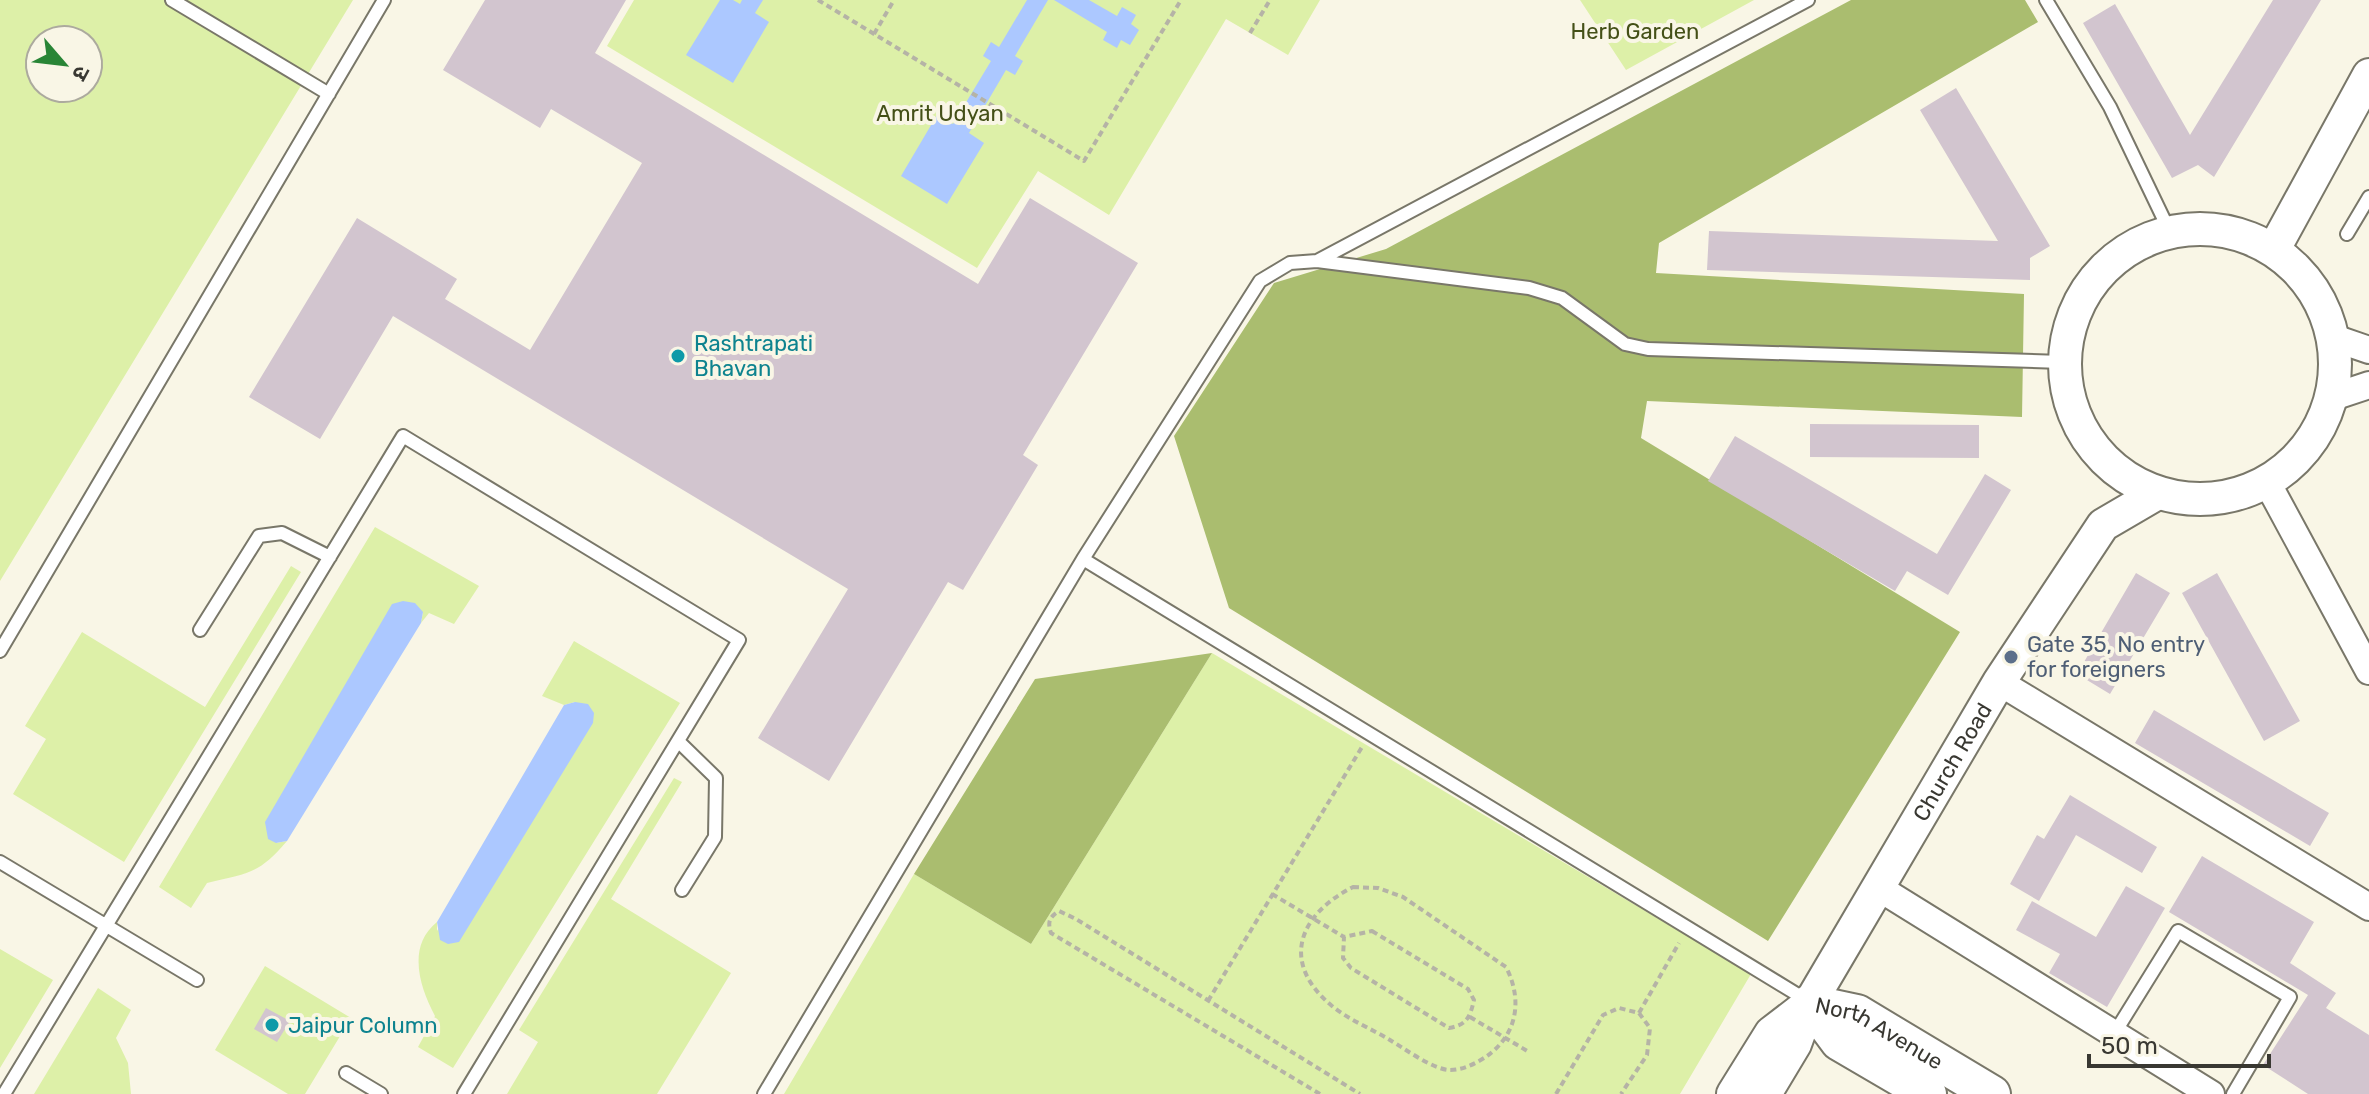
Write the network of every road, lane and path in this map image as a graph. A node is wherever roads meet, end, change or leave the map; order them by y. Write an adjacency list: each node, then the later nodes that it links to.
1 (172, 0): 12 (lane)
2 (384, 0): 12 (lane)
3 (818, 0): 10 (path)
4 (894, 0): 10 (path)
5 (1181, 0): 10 (path)
6 (1270, 0): 9 (path)
7 (1808, 0): 17 (lane)
8 (2046, 0): 14 (lane)
9 (1250, 33)
10 (874, 34)
11 (2369, 75): 16 (street)
12 (329, 94): 30 (lane)
13 (2369, 197): 15 (lane)
14 (2169, 230): 16 (street); 20 (street)
15 (2347, 234)
16 (2274, 249): 18 (street)
17 (1317, 261): 20 (lane); 28 (lane)
18 (2334, 338): 19 (street); 22 (street)
19 (2369, 350)
20 (2062, 362): 23 (street)
21 (2369, 385): 22 (street)
22 (2333, 397): 24 (street)
23 (2107, 466): 25 (street); 26 (street, Church Road)
24 (2268, 484): 25 (street); 31 (street)
25 (2156, 494): 26 (street, Church Road)
26 (2103, 525): 32 (street, Church Road)
27 (330, 557): 29 (lane); 34 (lane); 41 (lane)
28 (1083, 559): 33 (lane); 56 (lane)
29 (200, 630)
30 (0, 651)
31 (2369, 671)
32 (1999, 682): 36 (street, Church Road); 39 (street)
33 (1369, 734): 38 (path); 42 (lane)
34 (678, 741): 37 (lane); 55 (lane)
35 (0, 862): 41 (lane)
36 (1879, 888): 46 (street, Church Road); 49 (street)
37 (682, 890)
38 (1272, 894): 40 (path); 45 (path)
39 (2369, 907)
40 (1312, 918): 43 (path); 50 (path); 50 (path)
41 (106, 925): 44 (lane); 53 (lane)
42 (1688, 927): 46 (lane); 47 (path)
43 (1344, 937): 48 (path); 48 (path)
44 (197, 980)
45 (1208, 1001): 57 (path); 58 (path)
46 (1810, 1003): 61 (street, Church Road); 62 (street, Church Road); 63 (main road, North Avenue); 64 (main road, North Avenue)
47 (1639, 1013): 59 (path); 60 (path)
48 (1470, 1017): 50 (path)
49 (2114, 1034): 65 (street); 66 (lane)
50 (1506, 1038): 51 (path)
51 (1529, 1052)
52 (346, 1073): 54 (lane)
53 (4, 1094)
54 (381, 1094)
55 (464, 1094)
56 (764, 1094)
57 (1320, 1094)
58 (1360, 1094)
59 (1556, 1094)
60 (1621, 1094)
61 (1733, 1094)
62 (1765, 1094)
63 (1928, 1094)
64 (1992, 1094)
65 (2211, 1094)
66 (2233, 1094)

